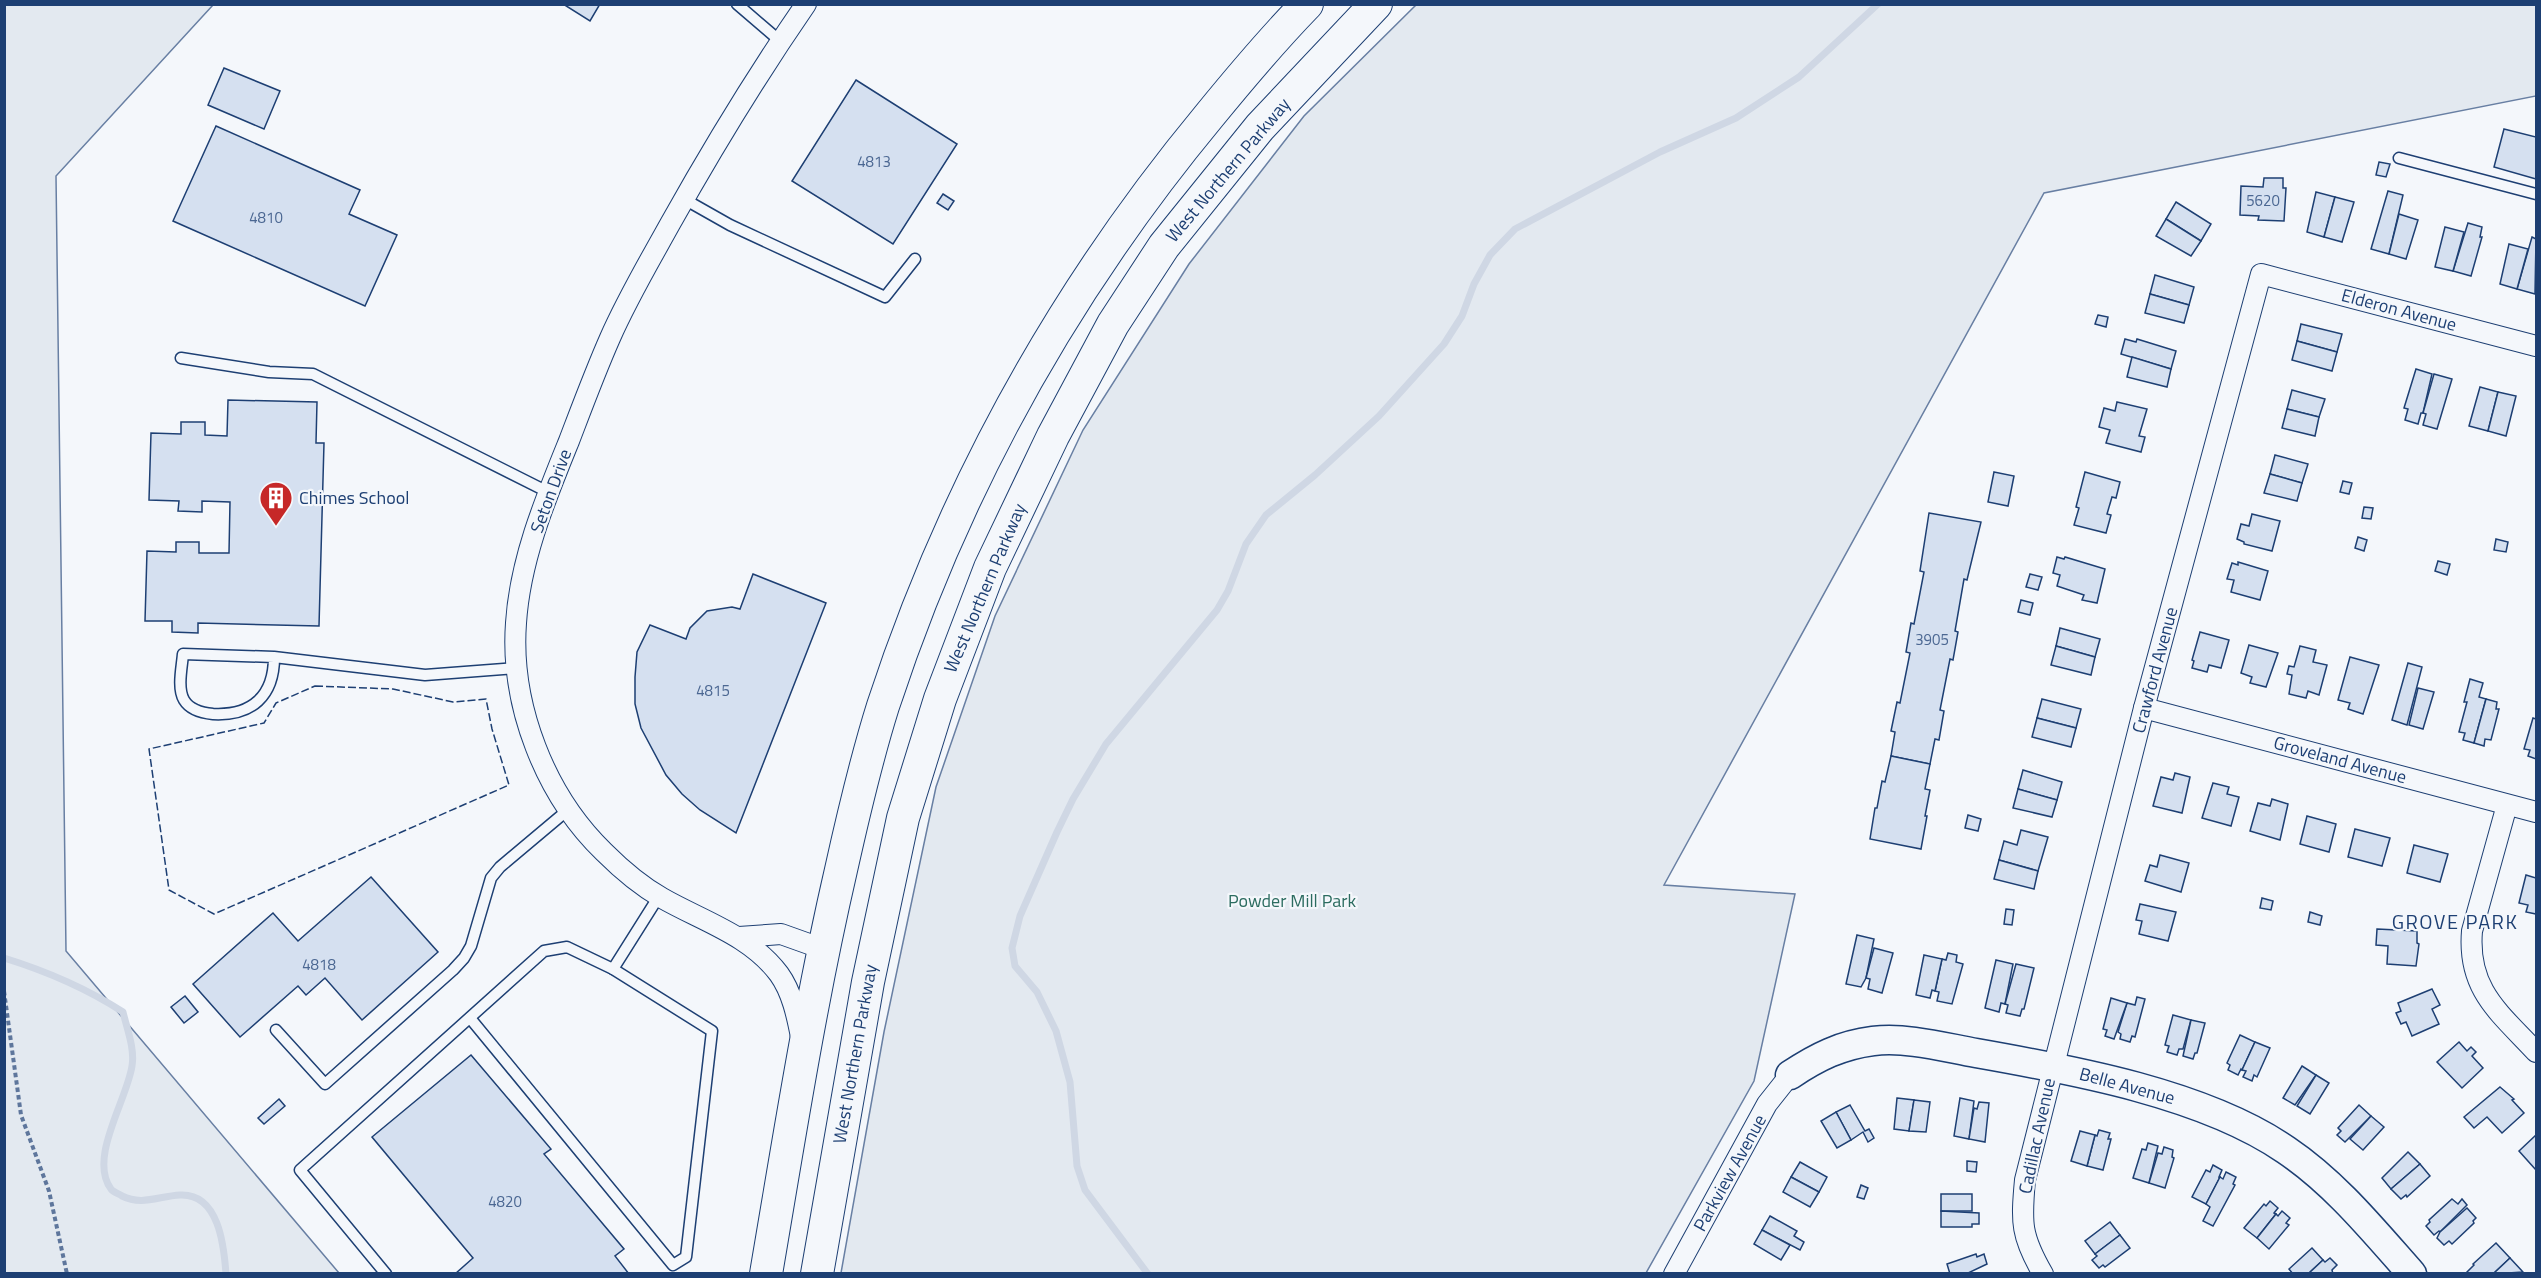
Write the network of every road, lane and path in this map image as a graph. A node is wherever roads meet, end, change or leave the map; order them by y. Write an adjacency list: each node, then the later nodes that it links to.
1 (737, 4): 5 (lane)
2 (806, 4): 5 (street, Seton Drive)
3 (1307, 4): 22 (main road)
4 (1376, 4): 24 (main road, West Northern Parkway)
5 (780, 41): 8 (street, Seton Drive)
6 (2399, 158): 7 (lane)
7 (2536, 194)
8 (684, 199): 9 (lane); 13 (street, Seton Drive)
9 (915, 259)
10 (2261, 274): 11 (street, Elderon Avenue); 16 (street, Crawford Avenue)
11 (2536, 346)
12 (181, 358): 13 (lane)
13 (548, 492): 15 (street, Seton Drive)
14 (274, 657): 14 (lane); 15 (lane)
15 (516, 668): 18 (street, Seton Drive)
16 (2144, 708): 17 (street, Groveland Avenue); 30 (street, Crawford Avenue)
17 (2507, 805): 19 (street, Groveland Avenue); 28 (street)
18 (569, 809): 20 (street, Seton Drive); 27 (lane)
19 (2536, 813)
20 (659, 896): 21 (street, Seton Drive); 23 (lane)
21 (739, 937): 22 (street); 29 (street, Seton Drive)
22 (823, 949): 24 (main road); 29 (main road)
23 (613, 969): 26 (lane); 26 (lane)
24 (868, 982): 35 (main road, West Northern Parkway)
25 (4, 991): 32 (path)
26 (470, 1018): 33 (lane)
27 (276, 1030)
28 (2536, 1052)
29 (804, 1055): 34 (main road)
30 (2052, 1066): 31 (street, Belle Avenue); 37 (street, Cadillac Avenue); 38 (street, Belle Avenue)
31 (1790, 1075): 36 (street, Parkview Avenue)
32 (68, 1274)
33 (386, 1274)
34 (765, 1274)
35 (817, 1274)
36 (1674, 1274)
37 (2043, 1274)
38 (2412, 1274)

